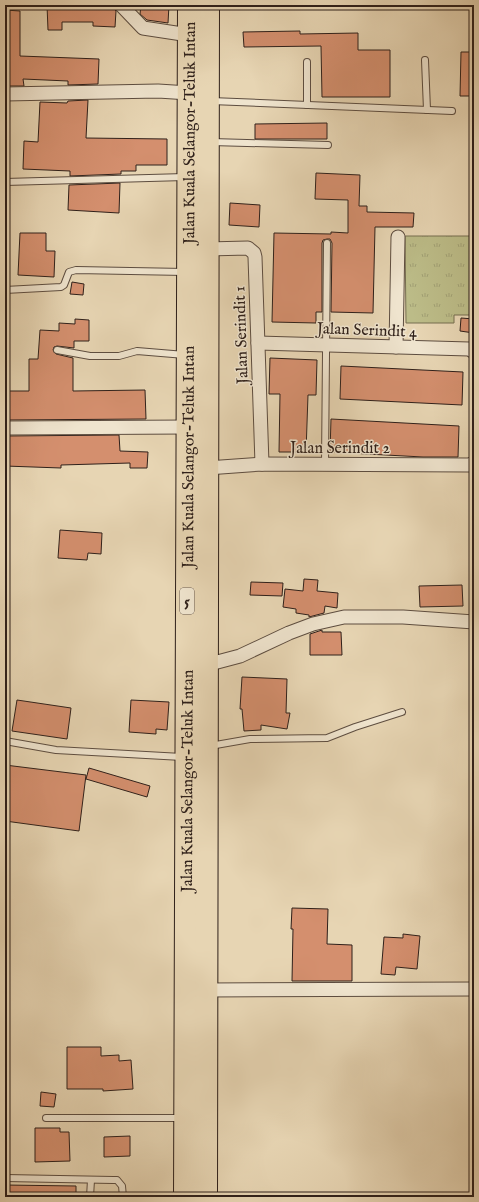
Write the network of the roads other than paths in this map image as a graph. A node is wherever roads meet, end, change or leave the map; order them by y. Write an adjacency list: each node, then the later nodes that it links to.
1 (121, 5): 4 (street)
2 (189, 5): 4 (highway, Jalan Kuala Selangor-Teluk Intan / 5)
3 (208, 5): 8 (highway, Jalan Kuala Selangor-Teluk Intan / 5)
4 (189, 35): 8 (highway, Jalan Kuala Selangor-Teluk Intan / 5)
5 (425, 60): 10 (lane)
6 (307, 62): 9 (lane)
7 (5, 94): 8 (street)
8 (198, 97): 9 (lane); 12 (highway, Jalan Kuala Selangor-Teluk Intan / 5); 14 (highway, Jalan Kuala Selangor-Teluk Intan / 5)
9 (307, 105): 10 (lane)
10 (427, 110): 11 (lane)
11 (452, 111)
12 (207, 142): 13 (lane); 18 (highway, Jalan Kuala Selangor-Teluk Intan / 5)
13 (328, 145)
14 (188, 177): 15 (lane); 19 (highway, Jalan Kuala Selangor-Teluk Intan / 5)
15 (5, 182)
16 (398, 237): 23 (street)
17 (327, 243): 22 (lane)
18 (207, 249): 21 (street, Jalan Serindit 1); 32 (highway, Jalan Kuala Selangor-Teluk Intan / 5)
19 (188, 272): 20 (lane); 26 (highway, Jalan Kuala Selangor-Teluk Intan / 5)
20 (5, 290)
21 (258, 343): 22 (street, Jalan Serindit 4); 29 (street, Jalan Serindit 1)
22 (327, 345): 23 (street, Jalan Serindit 4); 30 (lane)
23 (396, 347): 25 (street, Jalan Serindit 4)
24 (57, 350): 26 (lane)
25 (474, 352)
26 (188, 356): 27 (highway, Jalan Kuala Selangor-Teluk Intan / 5)
27 (188, 426): 28 (street); 38 (highway, Jalan Kuala Selangor-Teluk Intan / 5)
28 (5, 428)
29 (262, 464): 30 (street, Jalan Serindit 2); 32 (street, Jalan Serindit 2)
30 (325, 464): 31 (street, Jalan Serindit 2)
31 (474, 464)
32 (207, 468): 34 (highway, Jalan Kuala Selangor-Teluk Intan / 5)
33 (474, 622): 34 (street)
34 (206, 665): 37 (highway, Jalan Kuala Selangor-Teluk Intan / 5)
35 (402, 712): 37 (lane)
36 (5, 741): 38 (lane)
37 (206, 747): 40 (highway, Jalan Kuala Selangor-Teluk Intan / 5)
38 (187, 757): 42 (highway, Jalan Kuala Selangor-Teluk Intan / 5)
39 (474, 989): 40 (street)
40 (206, 990): 48 (highway, Jalan Kuala Selangor-Teluk Intan / 5)
41 (46, 1118): 42 (lane)
42 (186, 1118): 47 (highway, Jalan Kuala Selangor-Teluk Intan / 5)
43 (5, 1178): 44 (lane)
44 (91, 1180): 45 (lane); 46 (lane)
45 (90, 1197)
46 (123, 1197)
47 (186, 1197)
48 (206, 1197)

